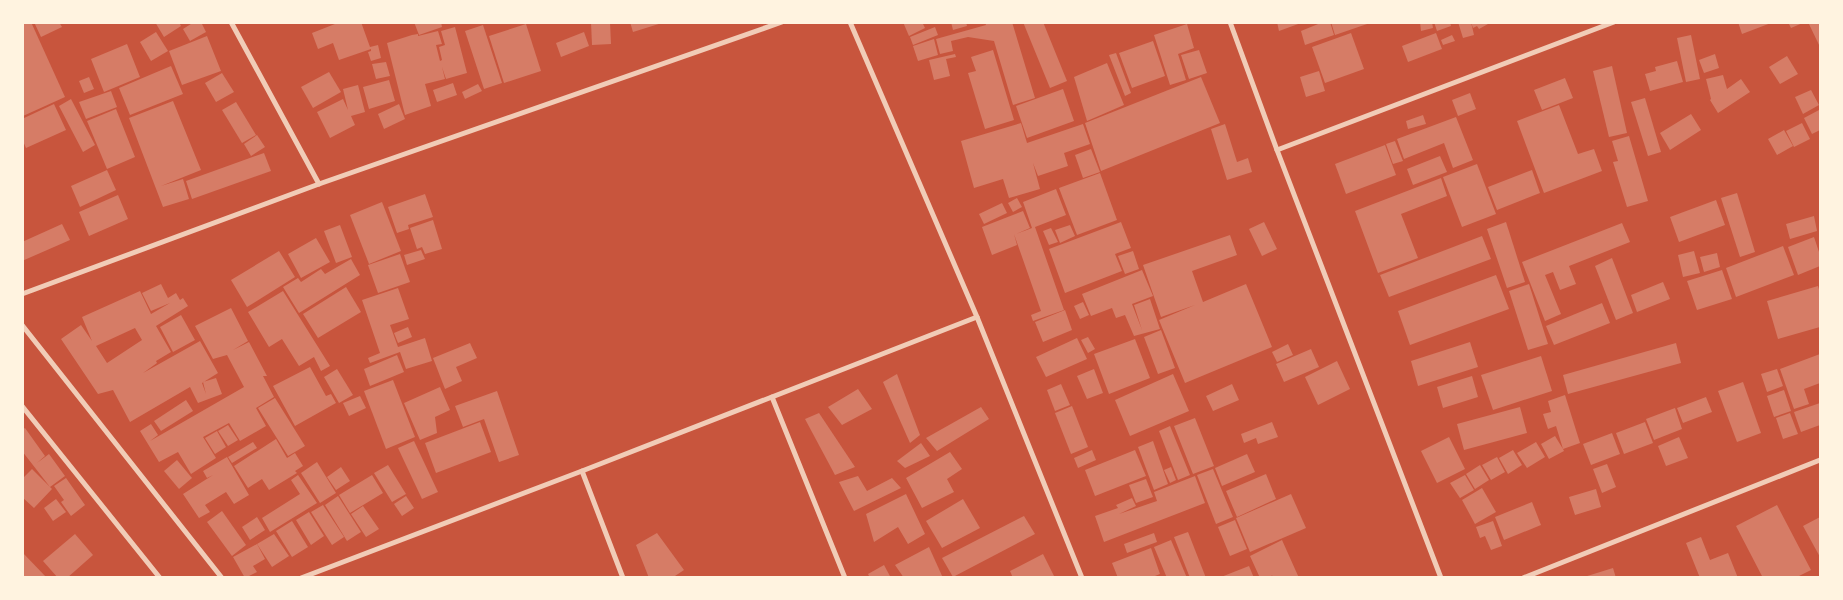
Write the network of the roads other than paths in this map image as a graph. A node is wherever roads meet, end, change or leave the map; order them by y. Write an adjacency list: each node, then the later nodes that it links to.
1 (231, 22): 7 (street)
2 (782, 22): 7 (street)
3 (850, 22): 9 (street)
4 (1230, 22): 6 (street)
5 (1614, 22): 6 (street)
6 (1277, 150): 21 (street)
7 (319, 184): 8 (street)
8 (22, 294)
9 (977, 317): 11 (street); 20 (street)
10 (22, 325): 16 (street)
11 (772, 397): 14 (street); 19 (street)
12 (22, 406): 15 (street)
13 (1820, 460): 22 (street)
14 (582, 471): 17 (street); 18 (street)
15 (160, 578)
16 (222, 578)
17 (300, 578)
18 (623, 578)
19 (845, 578)
20 (1082, 578)
21 (1441, 578)
22 (1523, 578)

